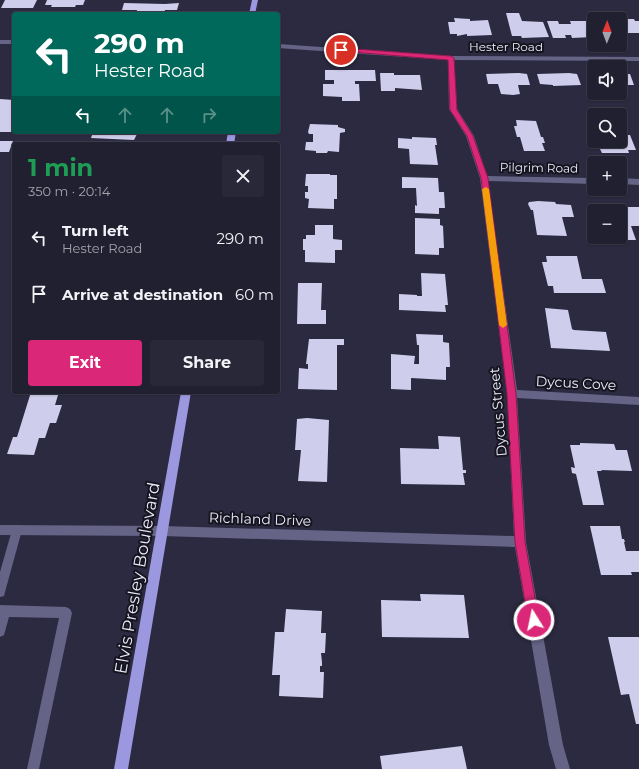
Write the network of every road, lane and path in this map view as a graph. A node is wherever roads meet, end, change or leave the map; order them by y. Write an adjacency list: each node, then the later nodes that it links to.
1 (255, 0): 2 (main road)
2 (252, 12)
3 (0, 42): 4 (street)
4 (12, 42)
5 (280, 46): 6 (street, Hester Road)
6 (451, 58): 7 (street, Hester Road); 8 (street, Dycus Street)
7 (639, 59)
8 (484, 178): 9 (street, Pilgrim Road); 13 (street, Dycus Street)
9 (587, 181)
10 (627, 181): 11 (street)
11 (639, 182)
12 (186, 394): 17 (main road, Elvis Presley Boulevard)
13 (512, 394): 14 (street, Dycus Cove); 18 (street, Dycus Street)
14 (639, 400)
15 (0, 530): 16 (street, Richland Drive)
16 (17, 530): 17 (street, Richland Drive); 19 (lane)
17 (162, 532): 18 (street, Richland Drive); 23 (main road, Elvis Presley Boulevard)
18 (520, 542): 24 (street, Dycus Street)
19 (0, 592)
20 (3, 611): 21 (lane); 22 (lane)
21 (0, 631)
22 (33, 769)
23 (121, 769)
24 (563, 769)

